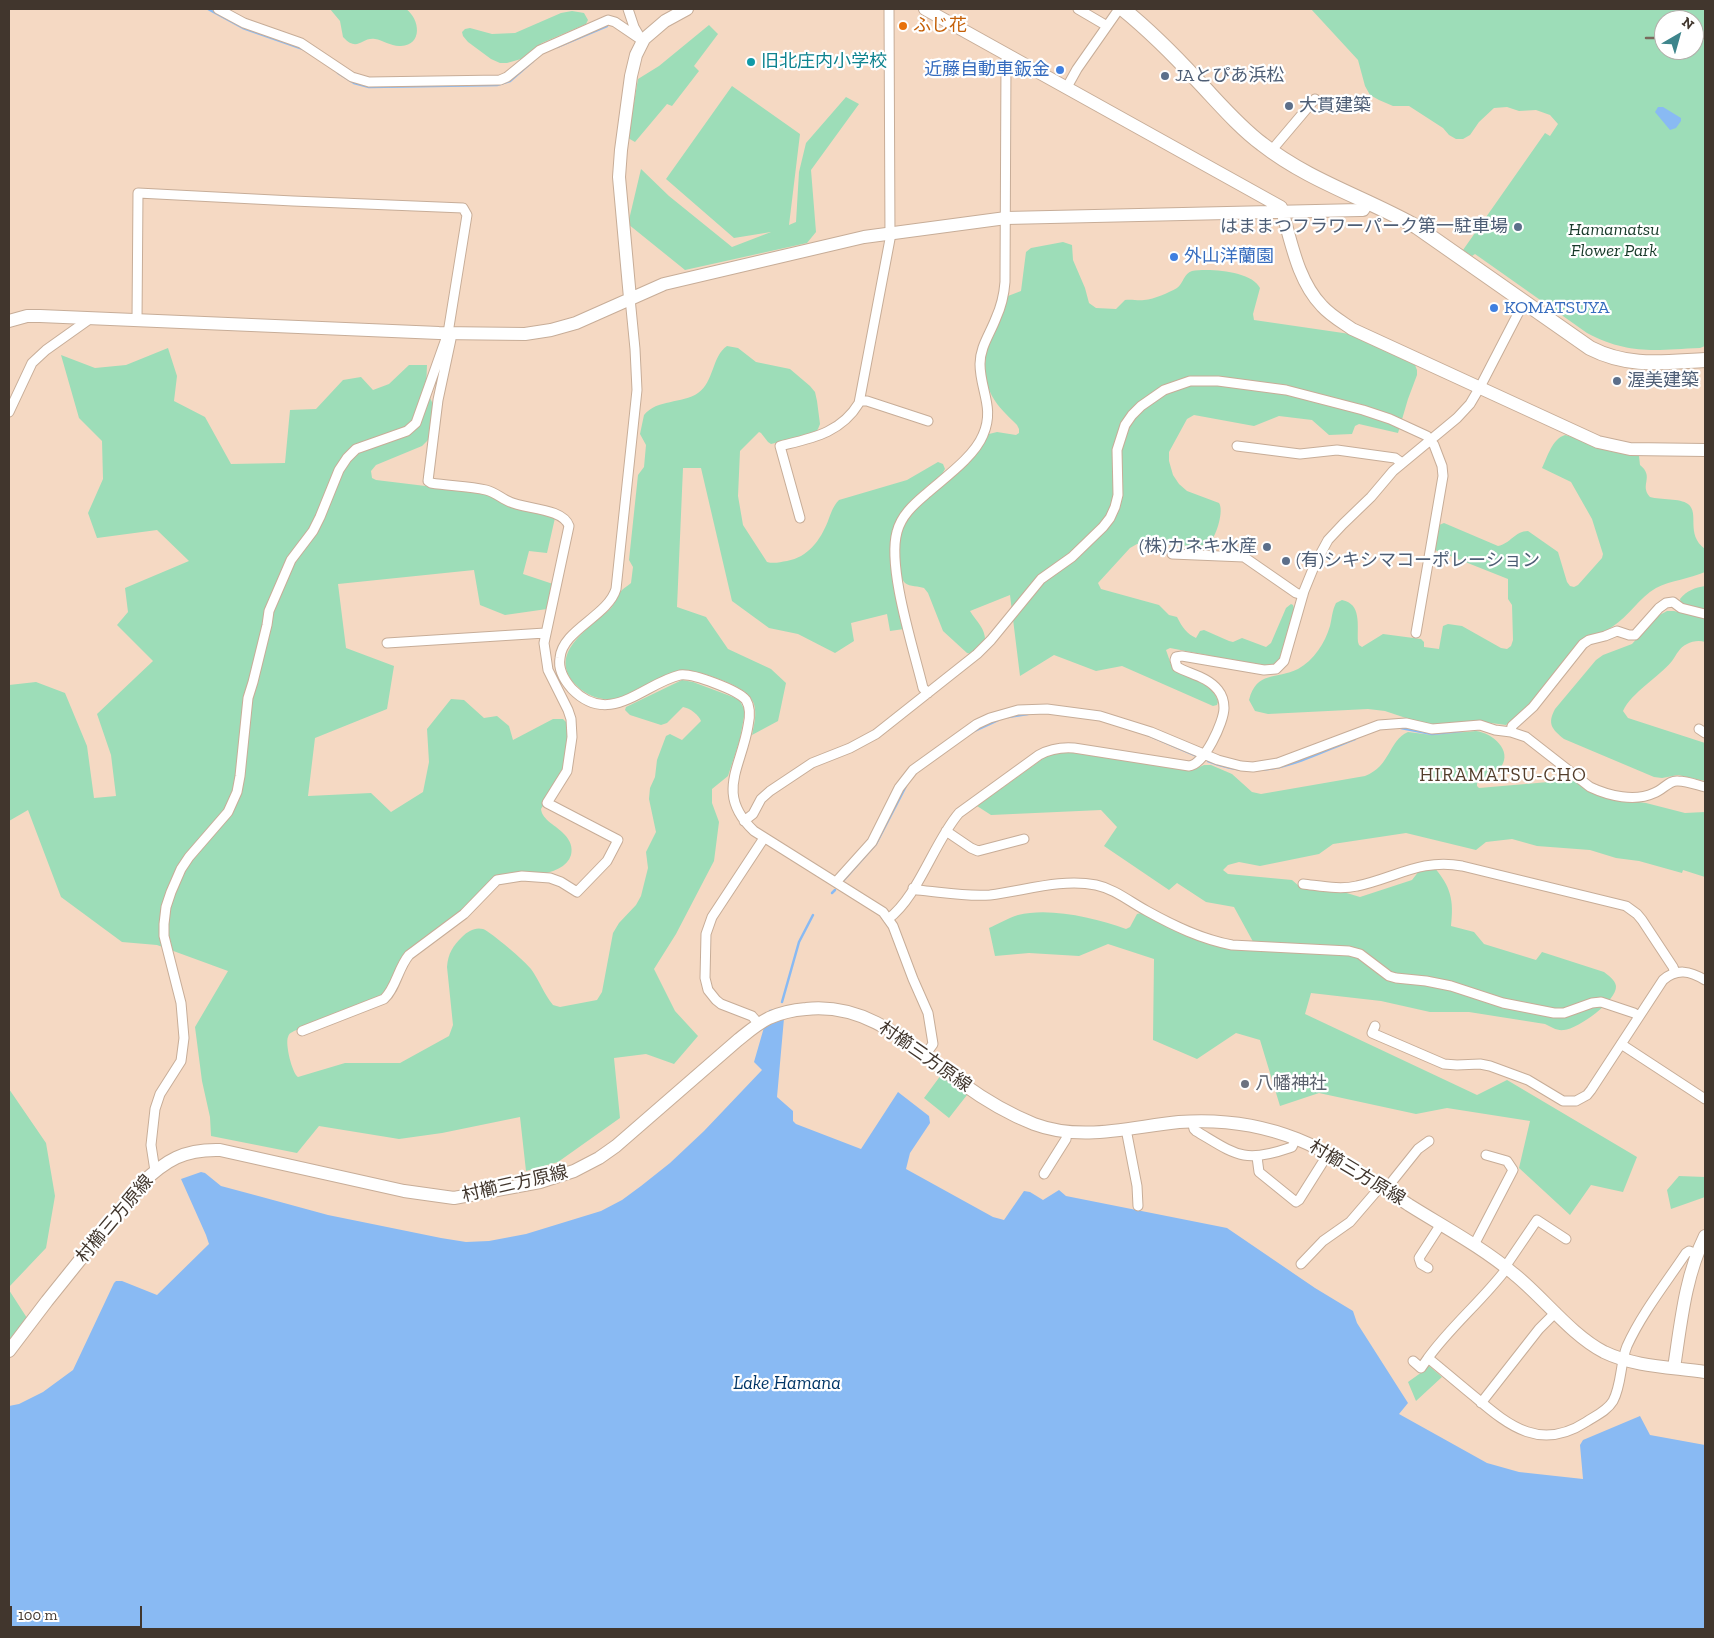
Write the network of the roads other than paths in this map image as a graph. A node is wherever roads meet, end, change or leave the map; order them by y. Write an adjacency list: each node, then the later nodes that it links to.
1 (218, 9): 9 (street)
2 (628, 9): 9 (street)
3 (687, 9): 9 (street)
4 (889, 9): 17 (street)
5 (925, 9): 10 (street)
6 (1078, 9): 8 (street)
7 (1121, 9): 8 (street); 13 (main road)
8 (1107, 26): 11 (street)
9 (643, 41): 18 (street)
10 (1009, 55): 11 (street); 16 (street)
11 (1067, 88): 15 (street)
12 (1315, 99): 13 (street)
13 (1271, 151): 14 (main road)
14 (1368, 202): 15 (street); 19 (main road)
15 (1282, 212): 16 (street); 25 (street)
16 (1006, 218): 17 (street); 42 (street)
17 (890, 233): 18 (street); 26 (street)
18 (630, 298): 23 (street); 40 (street)
19 (1524, 302): 24 (main road); 25 (street)
20 (91, 318): 21 (street); 22 (street); 27 (street)
21 (137, 320): 23 (street); 23 (street)
22 (9, 321)
23 (448, 333): 37 (street); 71 (street)
24 (1705, 360)
25 (1480, 387): 29 (street); 31 (street)
26 (860, 401): 28 (street); 33 (street)
27 (9, 412)
28 (928, 421)
29 (1430, 440): 32 (street); 38 (street); 42 (street)
30 (1236, 446): 32 (street)
31 (1705, 450)
32 (1402, 463): 35 (street)
33 (800, 518)
34 (1172, 554): 35 (street)
35 (1303, 595): 44 (street)
36 (1705, 614): 43 (street)
37 (545, 633): 39 (street); 41 (street)
38 (1416, 633)
39 (387, 643)
40 (560, 658): 41 (street); 46 (street)
41 (546, 661): 59 (street)
42 (928, 693): 46 (street)
43 (1511, 732): 44 (street); 45 (street)
44 (1205, 755): 47 (street); 50 (street)
45 (1705, 787)
46 (744, 821): 48 (street)
47 (946, 831): 49 (street); 52 (street)
48 (764, 838): 50 (street); 57 (street)
49 (1024, 839)
50 (836, 882): 53 (street)
51 (1304, 884): 54 (street)
52 (913, 888): 53 (street); 56 (street)
53 (888, 918): 61 (street)
54 (1674, 973): 55 (street); 56 (street)
55 (1705, 980)
56 (1639, 1016): 60 (street)
57 (759, 1024): 61 (street, 村櫛三方原線); 71 (street, 村櫛三方原線)
58 (1376, 1026): 60 (street)
59 (302, 1031)
60 (1621, 1044): 62 (street)
61 (925, 1055): 65 (street, 村櫛三方原線)
62 (1705, 1099)
63 (1192, 1122): 64 (street, 村櫛三方原線); 66 (street, 村櫛三方原線); 70 (street)
64 (1126, 1129): 65 (street, 村櫛三方原線); 74 (street)
65 (1067, 1132): 72 (street)
66 (1296, 1138): 68 (street, 村櫛三方原線); 70 (street)
67 (1429, 1141): 73 (street)
68 (1328, 1154): 70 (street); 73 (street, 村櫛三方原線)
69 (1486, 1155): 78 (street)
70 (1257, 1157)
71 (155, 1171): 84 (street, 村櫛三方原線)
72 (1044, 1174)
73 (1383, 1188): 75 (street, 村櫛三方原線); 80 (street)
74 (1138, 1206)
75 (1441, 1224): 78 (street, 村櫛三方原線); 82 (street)
76 (1705, 1236): 79 (street)
77 (1566, 1238): 81 (street)
78 (1474, 1245): 81 (street, 村櫛三方原線)
79 (1697, 1254): 86 (street); 88 (street)
80 (1301, 1264)
81 (1506, 1267): 83 (street, 村櫛三方原線); 85 (street)
82 (1428, 1268)
83 (1556, 1312): 86 (street, 村櫛三方原線); 90 (street)
84 (9, 1351)
85 (1428, 1358): 87 (street); 90 (street)
86 (1623, 1359): 88 (street, 村櫛三方原線); 90 (street)
87 (1413, 1361)
88 (1674, 1368): 89 (street, 村櫛三方原線)
89 (1705, 1372)
90 (1481, 1403)

